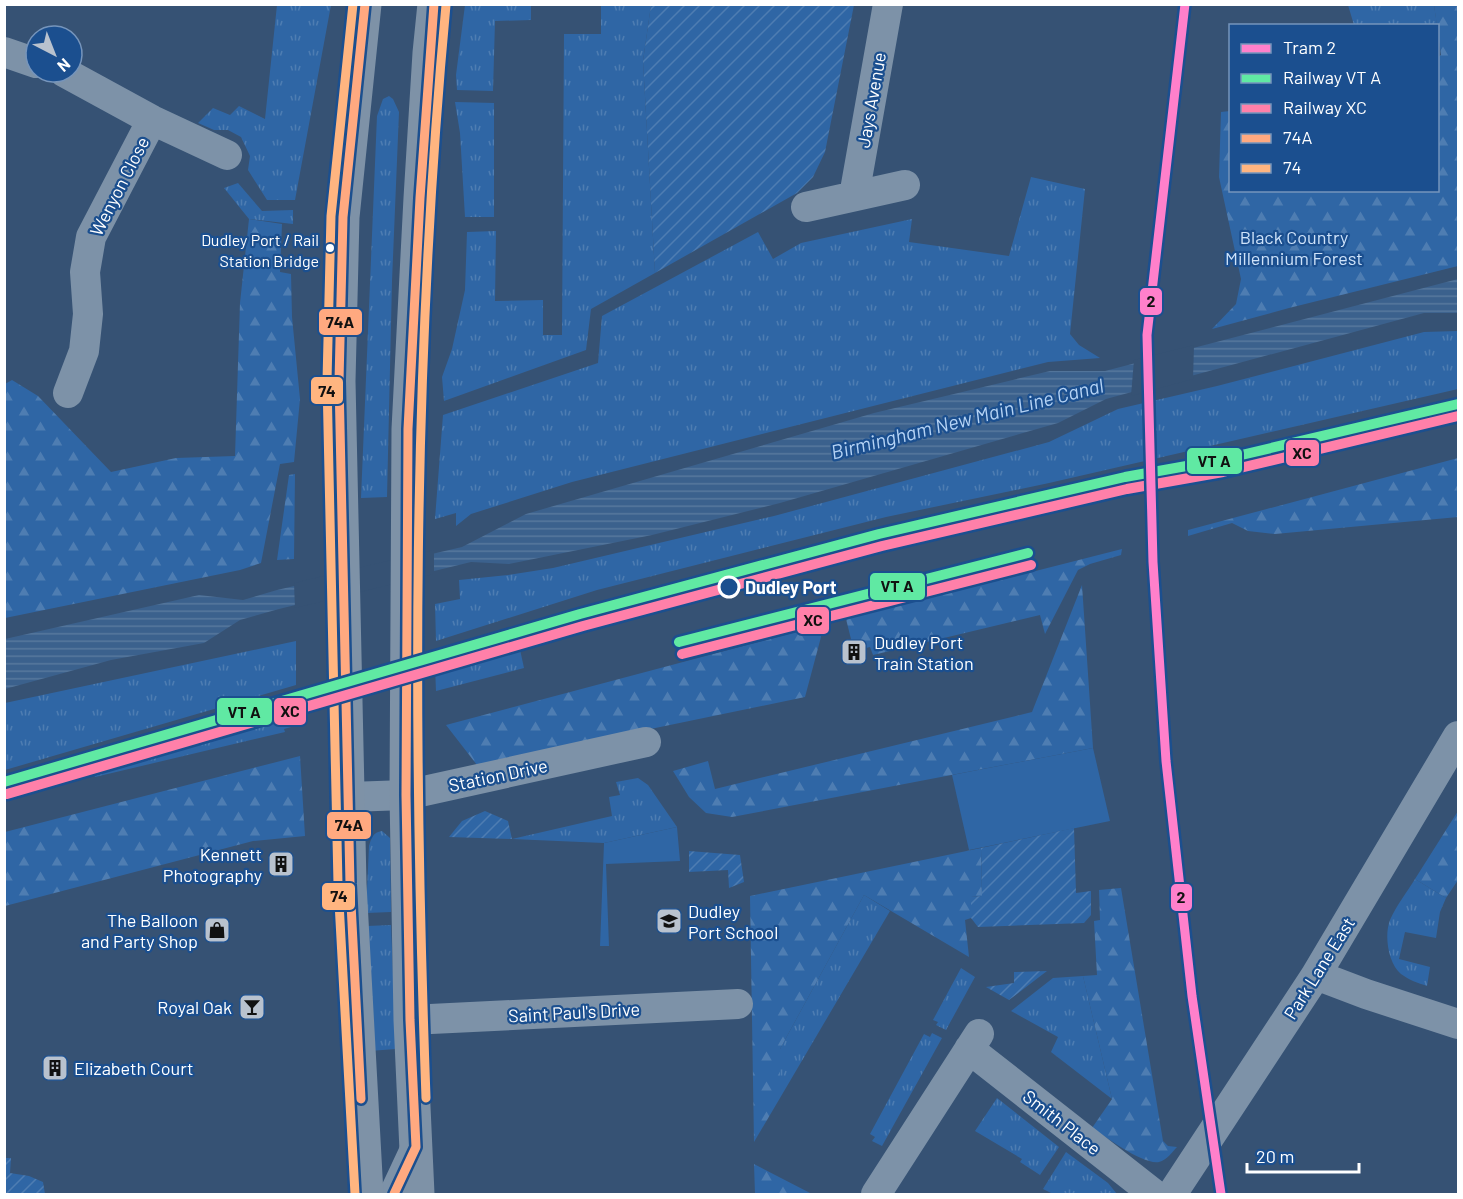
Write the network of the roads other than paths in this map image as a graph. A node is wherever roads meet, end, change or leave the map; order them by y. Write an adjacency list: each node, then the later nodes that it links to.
1 (365, 4): 16 (highway)
2 (434, 4): 15 (highway)
3 (888, 4): 10 (street, Jays Avenue)
4 (4, 52): 5 (street)
5 (24, 59)
6 (84, 83): 7 (street, Wenyon Close)
7 (152, 120): 8 (street, Wenyon Close); 12 (street, Wenyon Close)
8 (227, 154)
9 (905, 185): 10 (street)
10 (854, 196): 11 (street)
11 (806, 207)
12 (68, 393)
13 (1458, 736): 17 (street, Park Lane East)
14 (646, 742): 15 (street, Station Drive)
15 (406, 795): 16 (street, Station Drive); 19 (highway)
16 (349, 797): 22 (highway)
17 (1316, 975): 20 (street); 27 (street, Park Lane East)
18 (738, 1004): 19 (street, Saint Paul's Drive)
19 (410, 1020): 21 (highway)
20 (1458, 1024)
21 (416, 1147): 23 (street); 24 (highway)
22 (367, 1194)
23 (394, 1194)
24 (418, 1194)
25 (876, 1194): 26 (street, Smith Place)
26 (1154, 1194)
27 (1172, 1194)

